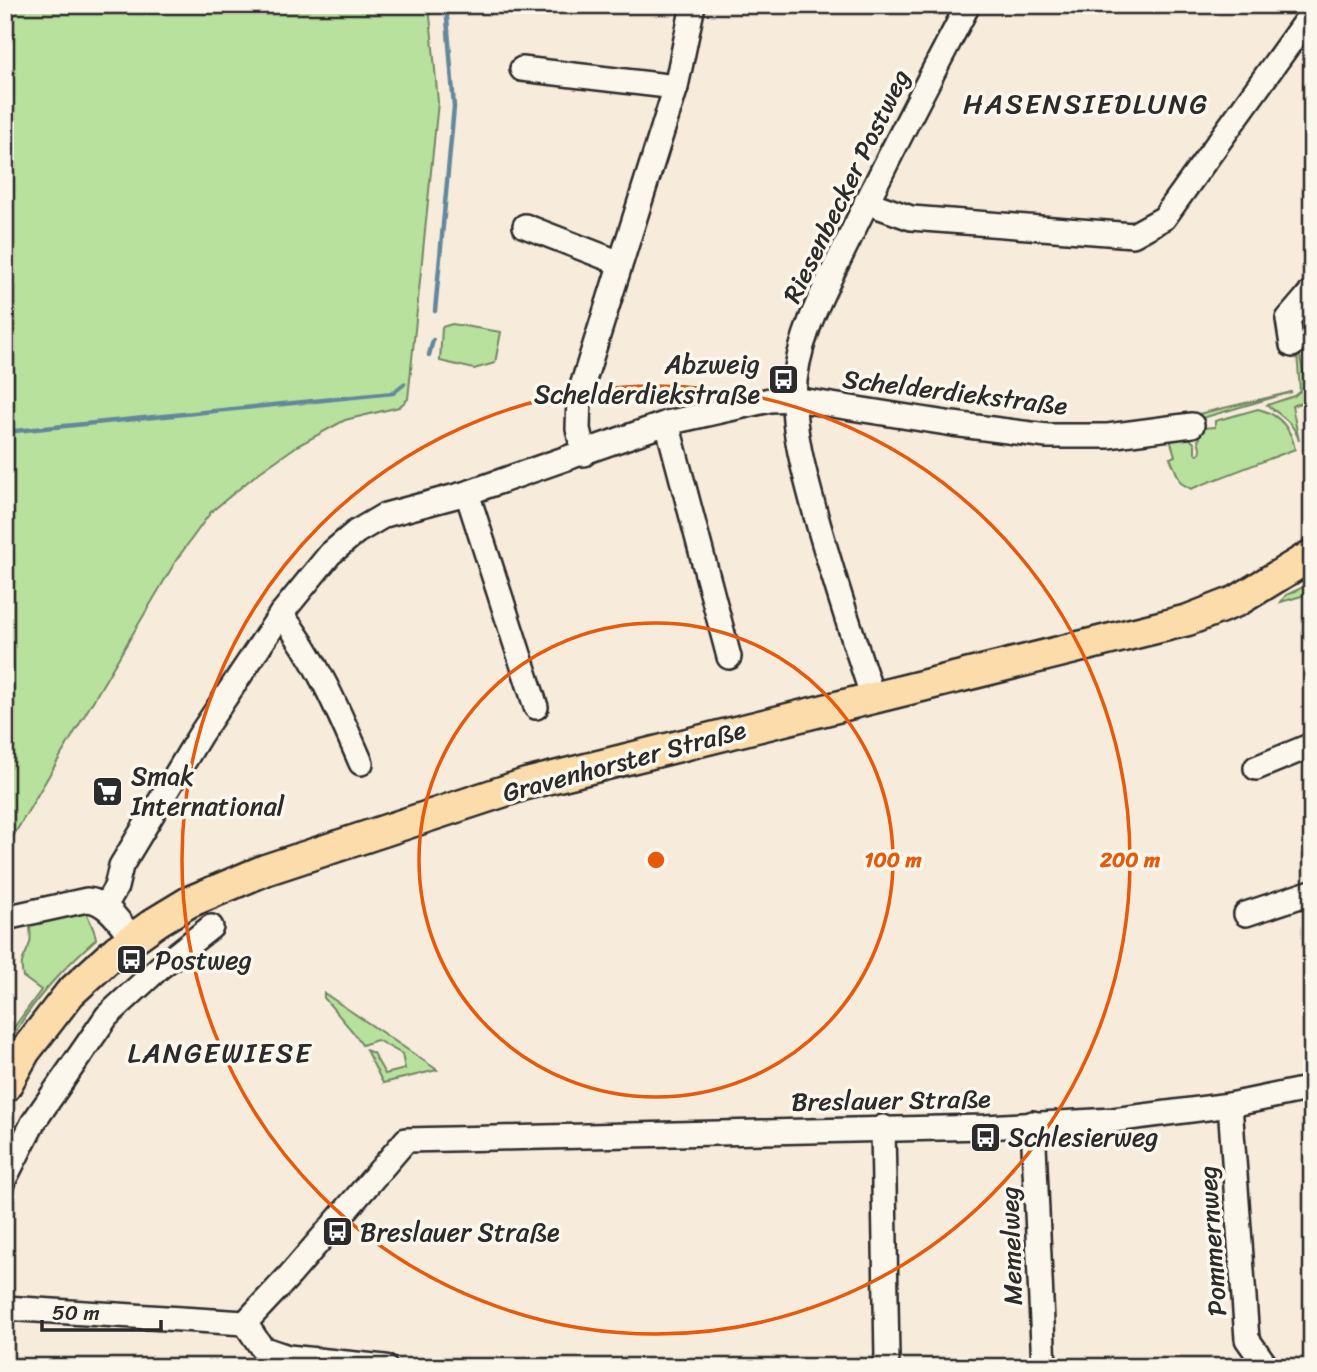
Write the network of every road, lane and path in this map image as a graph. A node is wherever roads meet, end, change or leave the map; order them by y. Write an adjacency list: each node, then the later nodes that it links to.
1 (693, 5): 5 (street)
2 (968, 5): 6 (street, Riesenbecker Postweg)
3 (1312, 12): 6 (street)
4 (522, 69): 5 (street)
5 (676, 87): 8 (street)
6 (866, 202): 11 (street, Riesenbecker Postweg)
7 (525, 226): 8 (street)
8 (620, 263): 14 (street)
9 (1312, 291): 10 (street)
10 (1292, 345)
11 (793, 398): 12 (street); 13 (street, Schelderdiekstraße); 19 (street, Riesenbecker Postweg)
12 (667, 423): 14 (street); 18 (street)
13 (1192, 425)
14 (584, 454): 15 (street)
15 (467, 493): 17 (street); 20 (street)
16 (1312, 555): 19 (main road, Gravenhorster Straße)
17 (281, 614): 22 (street); 25 (street)
18 (729, 657)
19 (873, 698): 29 (main road, Gravenhorster Straße)
20 (536, 707)
21 (1312, 745): 23 (street)
22 (360, 764)
23 (1256, 768)
24 (1312, 892): 26 (street)
25 (105, 906): 27 (street); 29 (street)
26 (1246, 914)
27 (5, 918)
28 (211, 927): 35 (street)
29 (132, 938): 30 (main road, Gravenhorster Straße)
30 (5, 1087)
31 (1312, 1088): 32 (street, Breslauer Straße)
32 (1230, 1105): 33 (street, Breslauer Straße); 41 (street, Pommernweg)
33 (1033, 1123): 34 (street, Breslauer Straße); 40 (street, Memelweg)
34 (883, 1127): 37 (street, Breslauer Straße); 39 (street)
35 (5, 1178)
36 (5, 1308): 37 (street)
37 (245, 1323): 38 (street)
38 (385, 1367)
39 (882, 1367)
40 (1044, 1367)
41 (1267, 1367)

